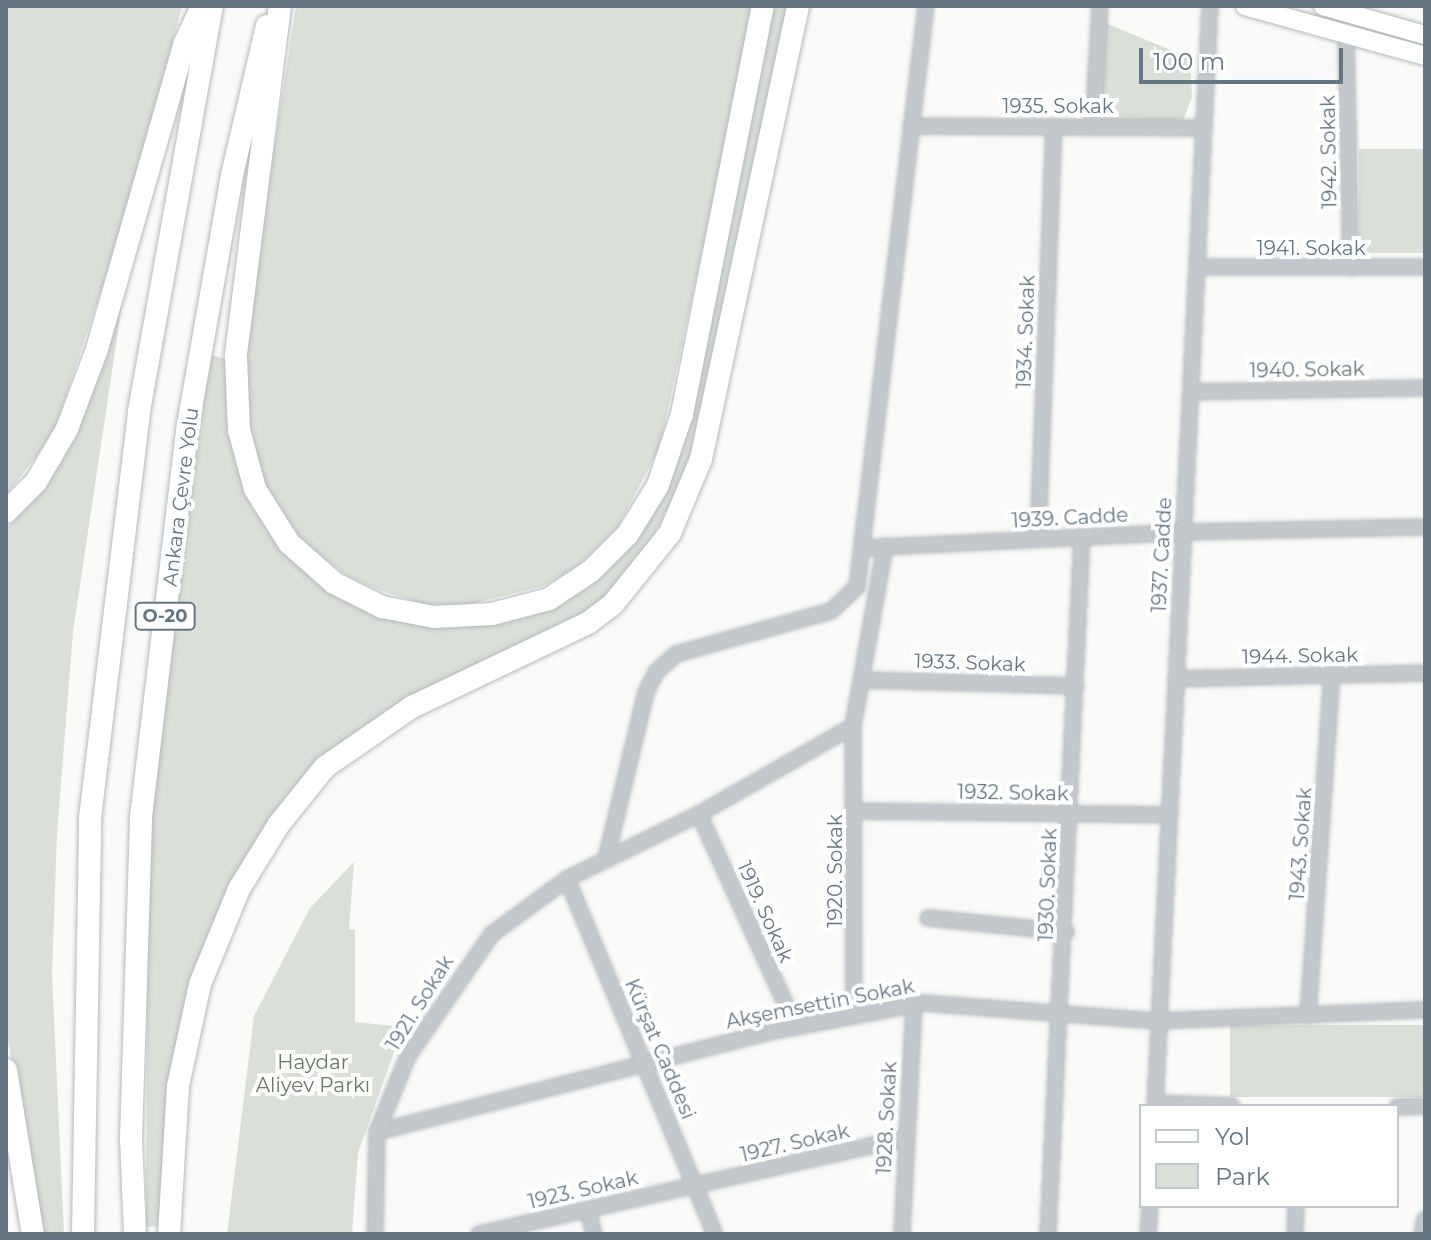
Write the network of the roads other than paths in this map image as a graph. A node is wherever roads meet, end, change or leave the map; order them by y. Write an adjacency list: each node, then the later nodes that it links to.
1 (202, 6): 24 (highway)
2 (212, 6): 65 (highway, O-20)
3 (271, 6): 66 (highway, Ankara Çevre Yolu / O-20)
4 (280, 6): 5 (highway)
5 (763, 6)
6 (798, 6): 67 (highway)
7 (926, 6): 15 (street)
8 (1100, 6): 17 (street)
9 (1210, 6): 18 (street, 1937. Cadde)
10 (1245, 6): 12 (main road)
11 (1323, 6): 13 (main road)
12 (1346, 34): 14 (main road); 21 (street, 1942. Sokak)
13 (1425, 35)
14 (1425, 56)
15 (911, 126): 16 (street, 1935. Sokak); 30 (street)
16 (1054, 126): 17 (street, 1935. Sokak); 28 (street, 1934. Sokak)
17 (1093, 127): 18 (street, 1935. Sokak)
18 (1204, 128): 19 (street, 1937. Cadde)
19 (1197, 267): 21 (street, 1941. Sokak); 23 (street, 1937. Cadde)
20 (1425, 267): 21 (street, 1941. Sokak)
21 (1351, 268)
22 (1425, 388): 23 (street, 1940. Sokak)
23 (1191, 392): 26 (street, 1937. Cadde)
24 (6, 512)
25 (1425, 527): 26 (street, 1939. Cadde)
26 (1184, 532): 27 (street, 1939. Cadde); 33 (street, 1937. Cadde)
27 (1082, 537): 28 (street, 1939. Cadde); 35 (street, 1930. Sokak)
28 (1038, 539): 29 (street, 1939. Cadde)
29 (885, 546): 30 (street, 1939. Cadde); 34 (street)
30 (862, 548): 41 (street)
31 (1425, 673): 32 (street, 1944. Sokak)
32 (1332, 675): 33 (street, 1944. Sokak); 49 (street, 1943. Sokak)
33 (1176, 679): 40 (street, 1937. Cadde)
34 (862, 680): 35 (street, 1933. Sokak); 36 (street)
35 (1076, 686): 39 (street, 1930. Sokak)
36 (853, 726): 37 (street, 1920. Sokak); 38 (street, 1921. Sokak)
37 (855, 811): 39 (street, 1932. Sokak); 48 (street, 1920. Sokak)
38 (699, 814): 41 (street, 1921. Sokak); 51 (street, 1919. Sokak)
39 (1071, 814): 40 (street, 1932. Sokak); 44 (street, 1930. Sokak)
40 (1169, 815): 50 (street, 1937. Cadde)
41 (606, 859): 42 (street, 1921. Sokak)
42 (567, 879): 52 (street, Kürşat Caddesi); 57 (street, 1921. Sokak)
43 (928, 918): 44 (street)
44 (1066, 932): 47 (street, 1930. Sokak)
45 (914, 1004): 47 (street, Akşemsettin Sokak); 48 (street, Akşemsettin Sokak); 58 (street, 1928. Sokak)
46 (1425, 1010): 49 (street, Akşemsettin Sokak)
47 (1062, 1014): 50 (street, Akşemsettin Sokak); 73 (street, 1930. Sokak)
48 (854, 1016): 51 (street, Akşemsettin Sokak)
49 (1308, 1016): 50 (street, Akşemsettin Sokak)
50 (1159, 1021): 54 (street, 1937. Cadde)
51 (796, 1027): 52 (street, Akşemsettin Sokak)
52 (644, 1063): 57 (street, Akşemsettin Sokak); 59 (street, Kürşat Caddesi)
53 (6, 1070): 64 (highway)
54 (1155, 1104)
55 (1425, 1106): 56 (street)
56 (1399, 1107)
57 (377, 1132): 68 (street, 1921. Sokak)
58 (905, 1138): 59 (street, 1927. Sokak); 72 (street, 1928. Sokak)
59 (695, 1186): 62 (street, 1923. Sokak); 71 (street, Kürşat Caddesi)
60 (1150, 1208): 74 (street)
61 (1296, 1208): 75 (street)
62 (588, 1210): 69 (street, 1923. Sokak); 70 (street)
63 (1425, 1219): 76 (street)
64 (33, 1234)
65 (83, 1234)
66 (135, 1234)
67 (169, 1234)
68 (375, 1234)
69 (479, 1234)
70 (594, 1234)
71 (715, 1234)
72 (902, 1234)
73 (1048, 1234)
74 (1148, 1234)
75 (1295, 1234)
76 (1422, 1234)

